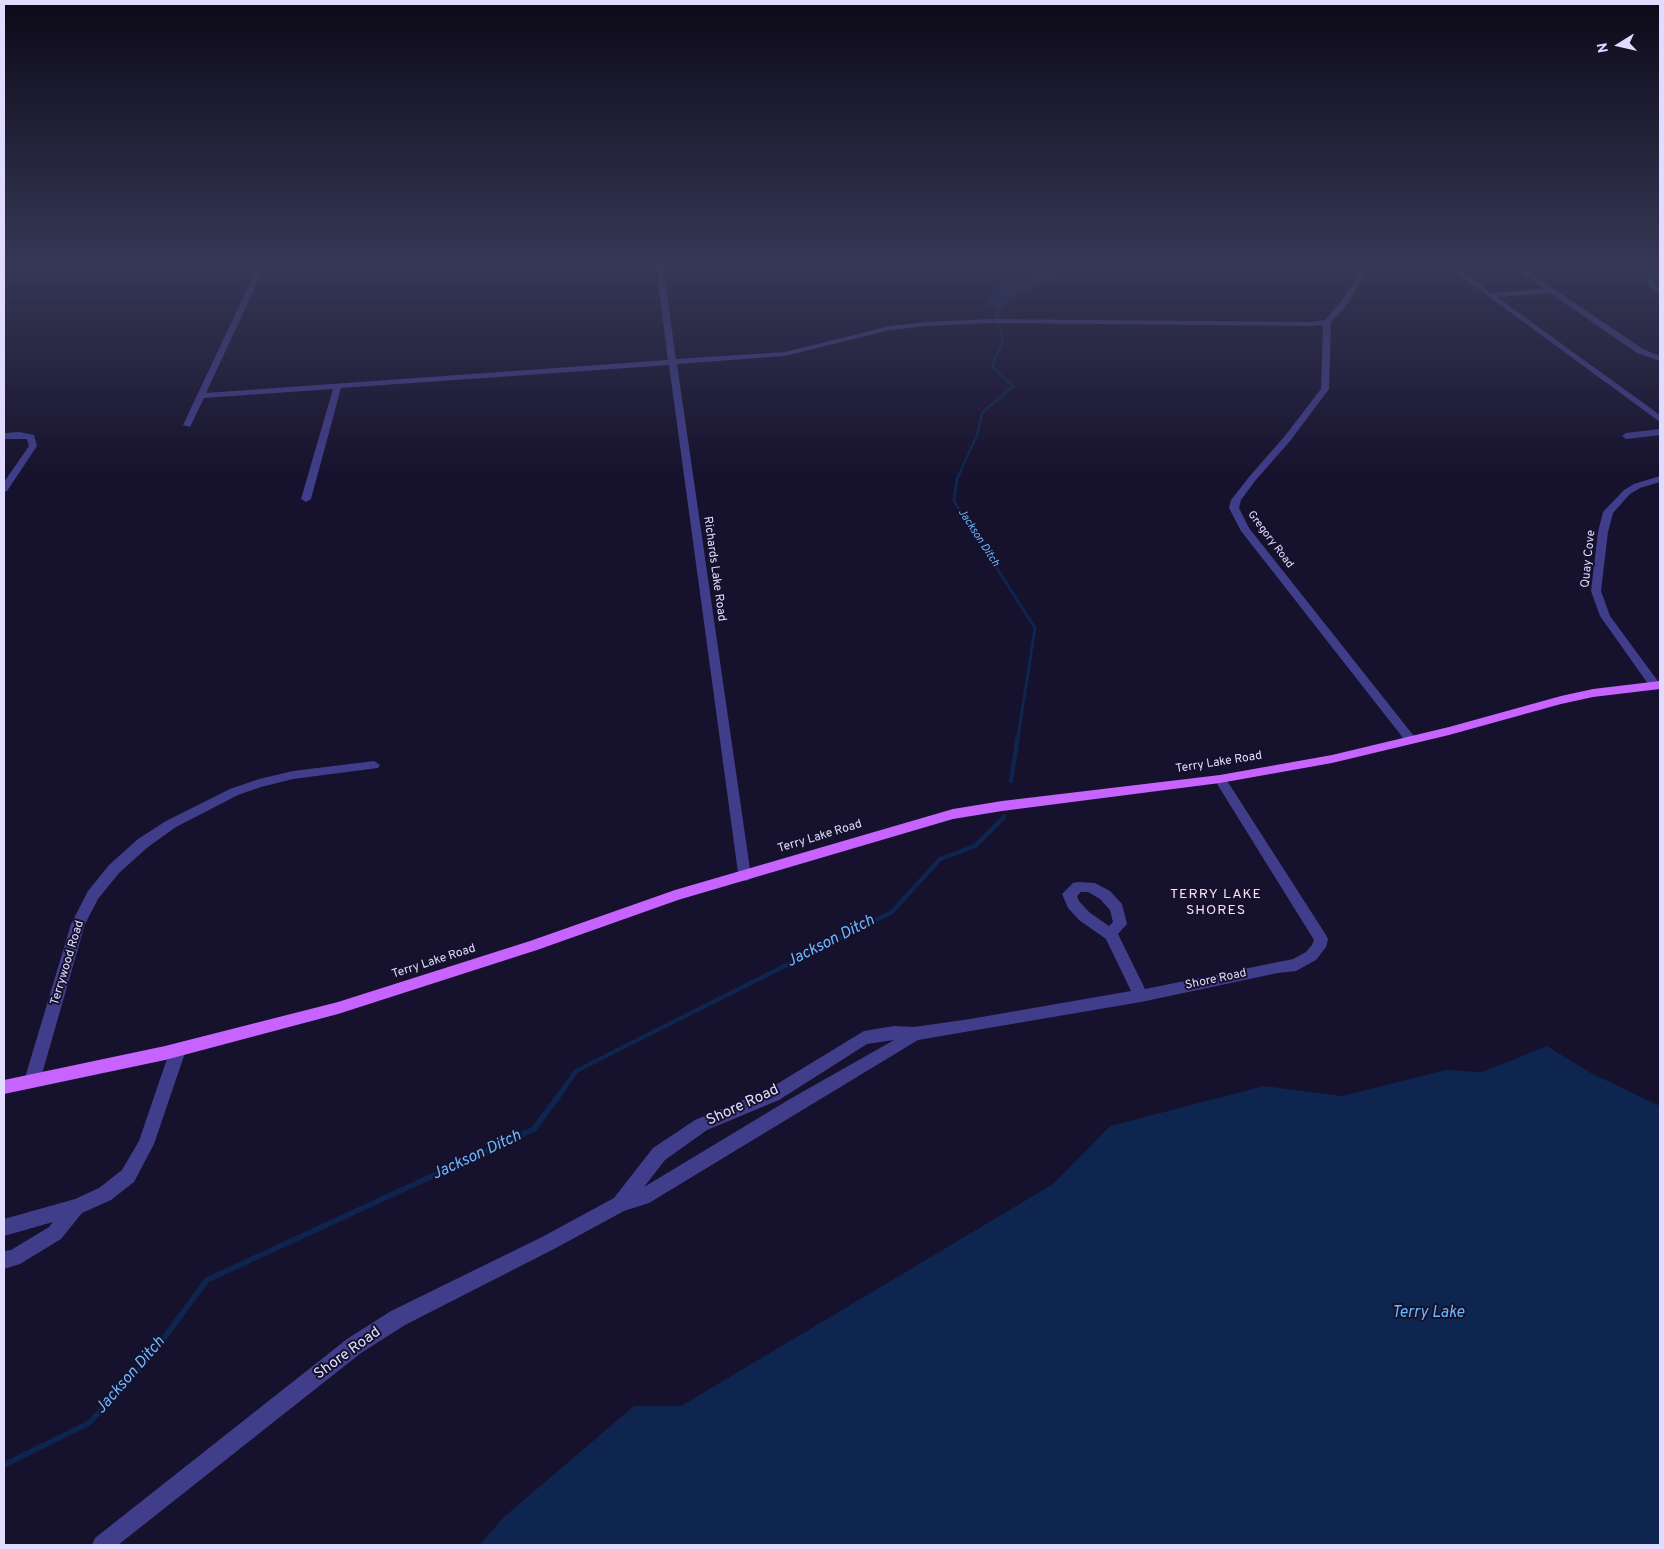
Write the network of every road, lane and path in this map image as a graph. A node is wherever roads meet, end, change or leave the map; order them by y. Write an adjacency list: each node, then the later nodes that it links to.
1 (228, 338): 10 (street)
2 (670, 338): 8 (street, Richards Lake Road)
3 (848, 338): 8 (street)
4 (1327, 338): 20 (street, Gregory Road)
5 (1550, 338): 11 (street)
6 (1621, 338): 7 (street)
7 (1659, 359)
8 (673, 362): 9 (street); 23 (street, Richards Lake Road)
9 (338, 386): 10 (street); 18 (street)
10 (201, 396): 12 (street)
11 (1660, 418)
12 (188, 425)
13 (1660, 432): 15 (street)
14 (4, 436): 17 (street)
15 (1626, 436)
16 (1660, 479): 19 (street, Quay Cove)
17 (4, 489)
18 (306, 499)
19 (1658, 685): 20 (main road, Terry Lake Road)
20 (1411, 740): 22 (main road, Terry Lake Road)
21 (374, 765): 28 (street, Terrywood Road)
22 (1220, 779): 23 (main road, Terry Lake Road); 25 (street, Shore Road)
23 (744, 876): 27 (main road, Terry Lake Road)
24 (1111, 935): 25 (street)
25 (1142, 996): 26 (street, Shore Road)
26 (914, 1034): 30 (street, Shore Road); 30 (street, Shore Road)
27 (178, 1050): 28 (main road, Terry Lake Road); 31 (street)
28 (32, 1081): 29 (main road, Terry Lake Road)
29 (4, 1087)
30 (620, 1204): 34 (street, Shore Road)
31 (76, 1207): 32 (street); 33 (street)
32 (4, 1227)
33 (4, 1260)
34 (102, 1545)

